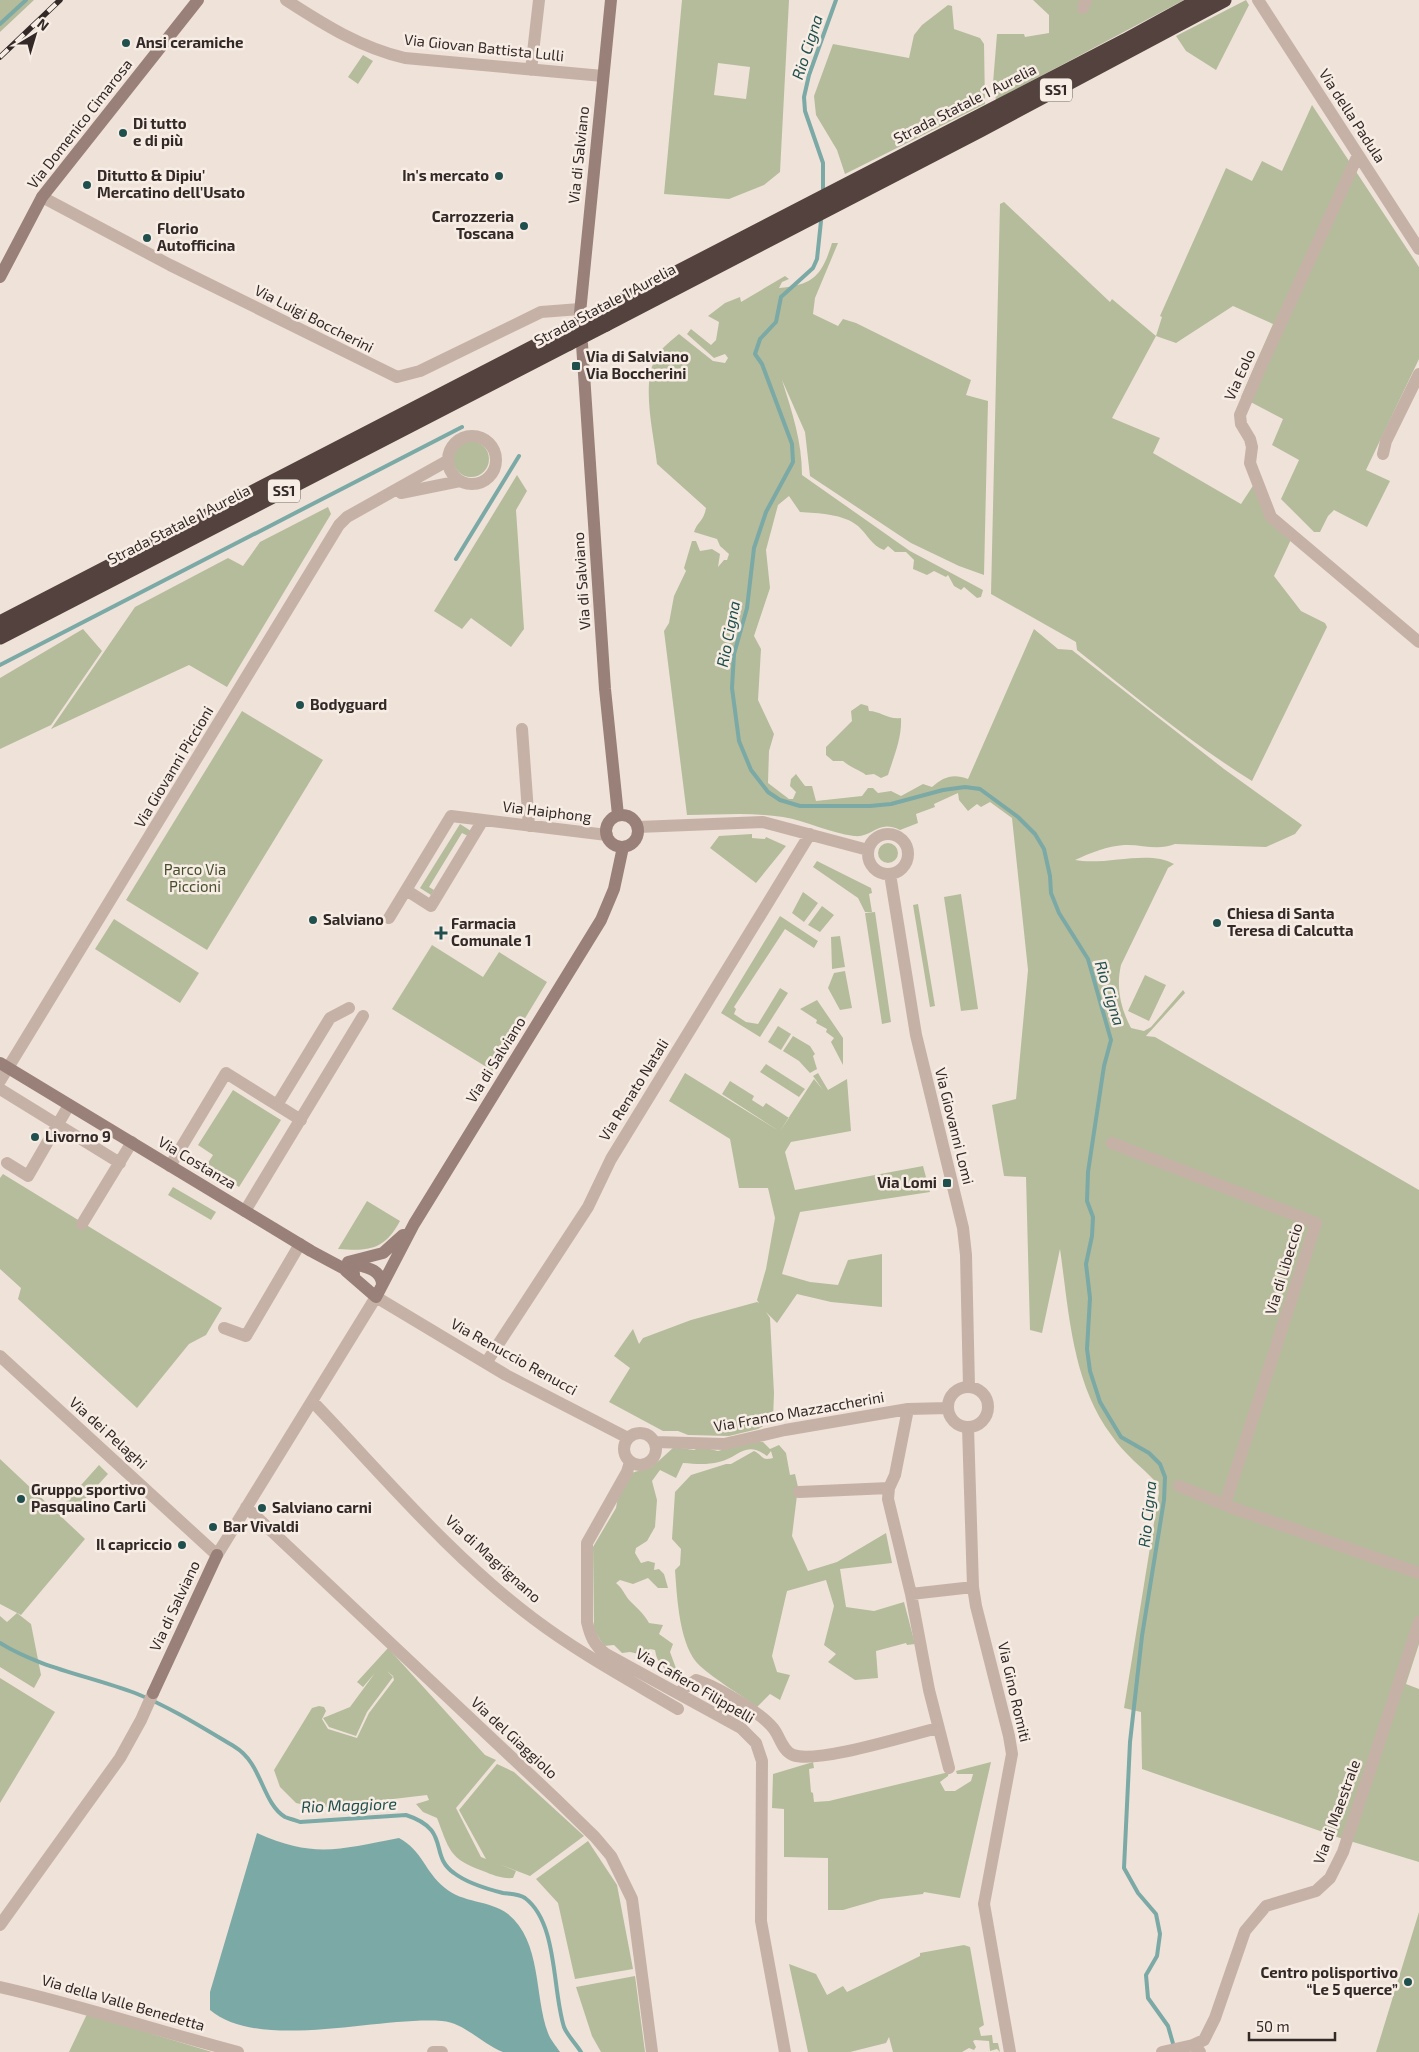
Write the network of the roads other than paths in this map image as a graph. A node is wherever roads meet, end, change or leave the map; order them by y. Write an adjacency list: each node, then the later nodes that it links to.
1 (198, 0): 12 (street, Via Domenico Cimarosa)
2 (286, 0): 8 (street, Via Giovan Battista Lulli)
3 (539, 0): 8 (street)
4 (611, 0): 9 (street, Via di Salviano)
5 (1200, 0): 11 (highway, Strada Statale 1 Aurelia / SS1)
6 (1258, 0): 10 (street, Via della Padula)
7 (1220, 2): 11 (highway, Strada Statale 1 Aurelia / SS1)
8 (531, 70): 9 (street, Via Giovan Battista Lulli)
9 (603, 76): 15 (street, Via di Salviano)
10 (1358, 154): 13 (street, Via della Padula); 24 (street, Via Eolo)
11 (892, 169): 16 (highway, Strada Statale 1 Aurelia / SS1, bridge)
12 (42, 197): 14 (street, Via Domenico Cimarosa); 15 (street, Via Luigi Boccherini)
13 (1419, 249)
14 (0, 277)
15 (580, 311)
16 (571, 340): 22 (highway, Strada Statale 1 Aurelia / SS1); 23 (highway, Strada Statale 1 Aurelia / SS1); 26 (street, Via di Salviano)
17 (1419, 374): 18 (street)
18 (1383, 454)
19 (448, 461): 20 (street); 20 (street); 21 (street, Via Giovanni Piccioni)
20 (460, 481): 21 (street, Via Giovanni Piccioni)
21 (382, 500): 39 (street, Via Giovanni Piccioni)
22 (0, 623)
23 (0, 637)
24 (1419, 642)
25 (522, 729): 28 (street)
26 (618, 815): 29 (street); 31 (street)
27 (483, 820): 28 (street, Via Haiphong); 35 (street, Via Haiphong); 35 (street, Via Haiphong)
28 (529, 826): 31 (street, Via Haiphong)
29 (638, 827): 30 (street); 32 (street)
30 (810, 834): 33 (street); 60 (street, Via Renato Natali)
31 (607, 835): 32 (street)
32 (623, 847): 53 (street, Via di Salviano)
33 (868, 850): 34 (street); 34 (street)
34 (890, 874): 61 (street, Via Giovanni Lomi)
35 (406, 890): 36 (street, Via Haiphong)
36 (389, 918)
37 (349, 1008): 42 (street)
38 (363, 1016): 44 (street, Via Costanza)
39 (4, 1065): 40 (street); 43 (street, Via Costanza)
40 (0, 1081)
41 (0, 1089): 45 (street)
42 (277, 1104): 44 (street); 50 (street)
43 (69, 1105): 45 (street); 46 (street, Via Costanza)
44 (301, 1120): 51 (street, Via Costanza)
45 (58, 1125): 48 (street); 49 (street)
46 (132, 1142): 49 (street); 50 (street, Via Costanza)
47 (1112, 1142): 72 (street, Via di Libeccio)
48 (7, 1163)
49 (120, 1163): 52 (street)
50 (170, 1166): 51 (street, Via Costanza)
51 (246, 1211): 54 (street, Via Costanza)
52 (82, 1224)
53 (414, 1224): 55 (street); 56 (street, Via di Salviano)
54 (300, 1244): 55 (street, Via Costanza); 58 (street)
55 (347, 1266): 56 (street, Via Costanza); 57 (street, Via Costanza)
56 (382, 1284): 57 (street, Via di Salviano)
57 (380, 1300): 60 (street, Via Renuccio Renucci); 62 (street, Via di Salviano)
58 (224, 1328)
59 (0, 1356): 74 (street, Via dei Pelaghi)
60 (486, 1363): 66 (street, Via Renuccio Renucci)
61 (969, 1387): 63 (street); 65 (street)
62 (312, 1401): 73 (street, Via di Salviano); 80 (street, Via di Magrignano)
63 (948, 1408): 64 (street, Via Franco Mazzaccherini); 65 (street)
64 (908, 1409): 67 (street, Via Franco Mazzaccherini); 70 (street)
65 (968, 1427): 76 (street, Via Gino Romiti)
66 (628, 1438): 67 (street); 68 (street)
67 (655, 1442): 68 (street)
68 (630, 1462): 79 (street, Via Cafiero Filippelli)
69 (1180, 1486): 72 (street)
70 (890, 1488): 71 (street); 77 (street)
71 (799, 1492)
72 (1225, 1504): 75 (street)
73 (246, 1508): 74 (street, Via di Salviano); 89 (street, Via del Giaggiolo)
74 (217, 1555): 83 (street, Via di Salviano)
75 (1419, 1573)
76 (973, 1586): 77 (street); 91 (street, Via Gino Romiti)
77 (911, 1594): 81 (street)
78 (1419, 1622): 85 (street, Via di Maestrale)
79 (678, 1693): 81 (street); 90 (street, Via Cafiero Filippelli)
80 (678, 1710)
81 (938, 1728): 82 (street)
82 (949, 1768)
83 (0, 1925)
84 (0, 1986): 86 (street, Via della Valle Benedetta)
85 (1192, 2048): 92 (street)
86 (238, 2052)
87 (433, 2052): 88 (street)
88 (442, 2052)
89 (652, 2052)
90 (785, 2052)
91 (1010, 2052)
92 (1163, 2052)

